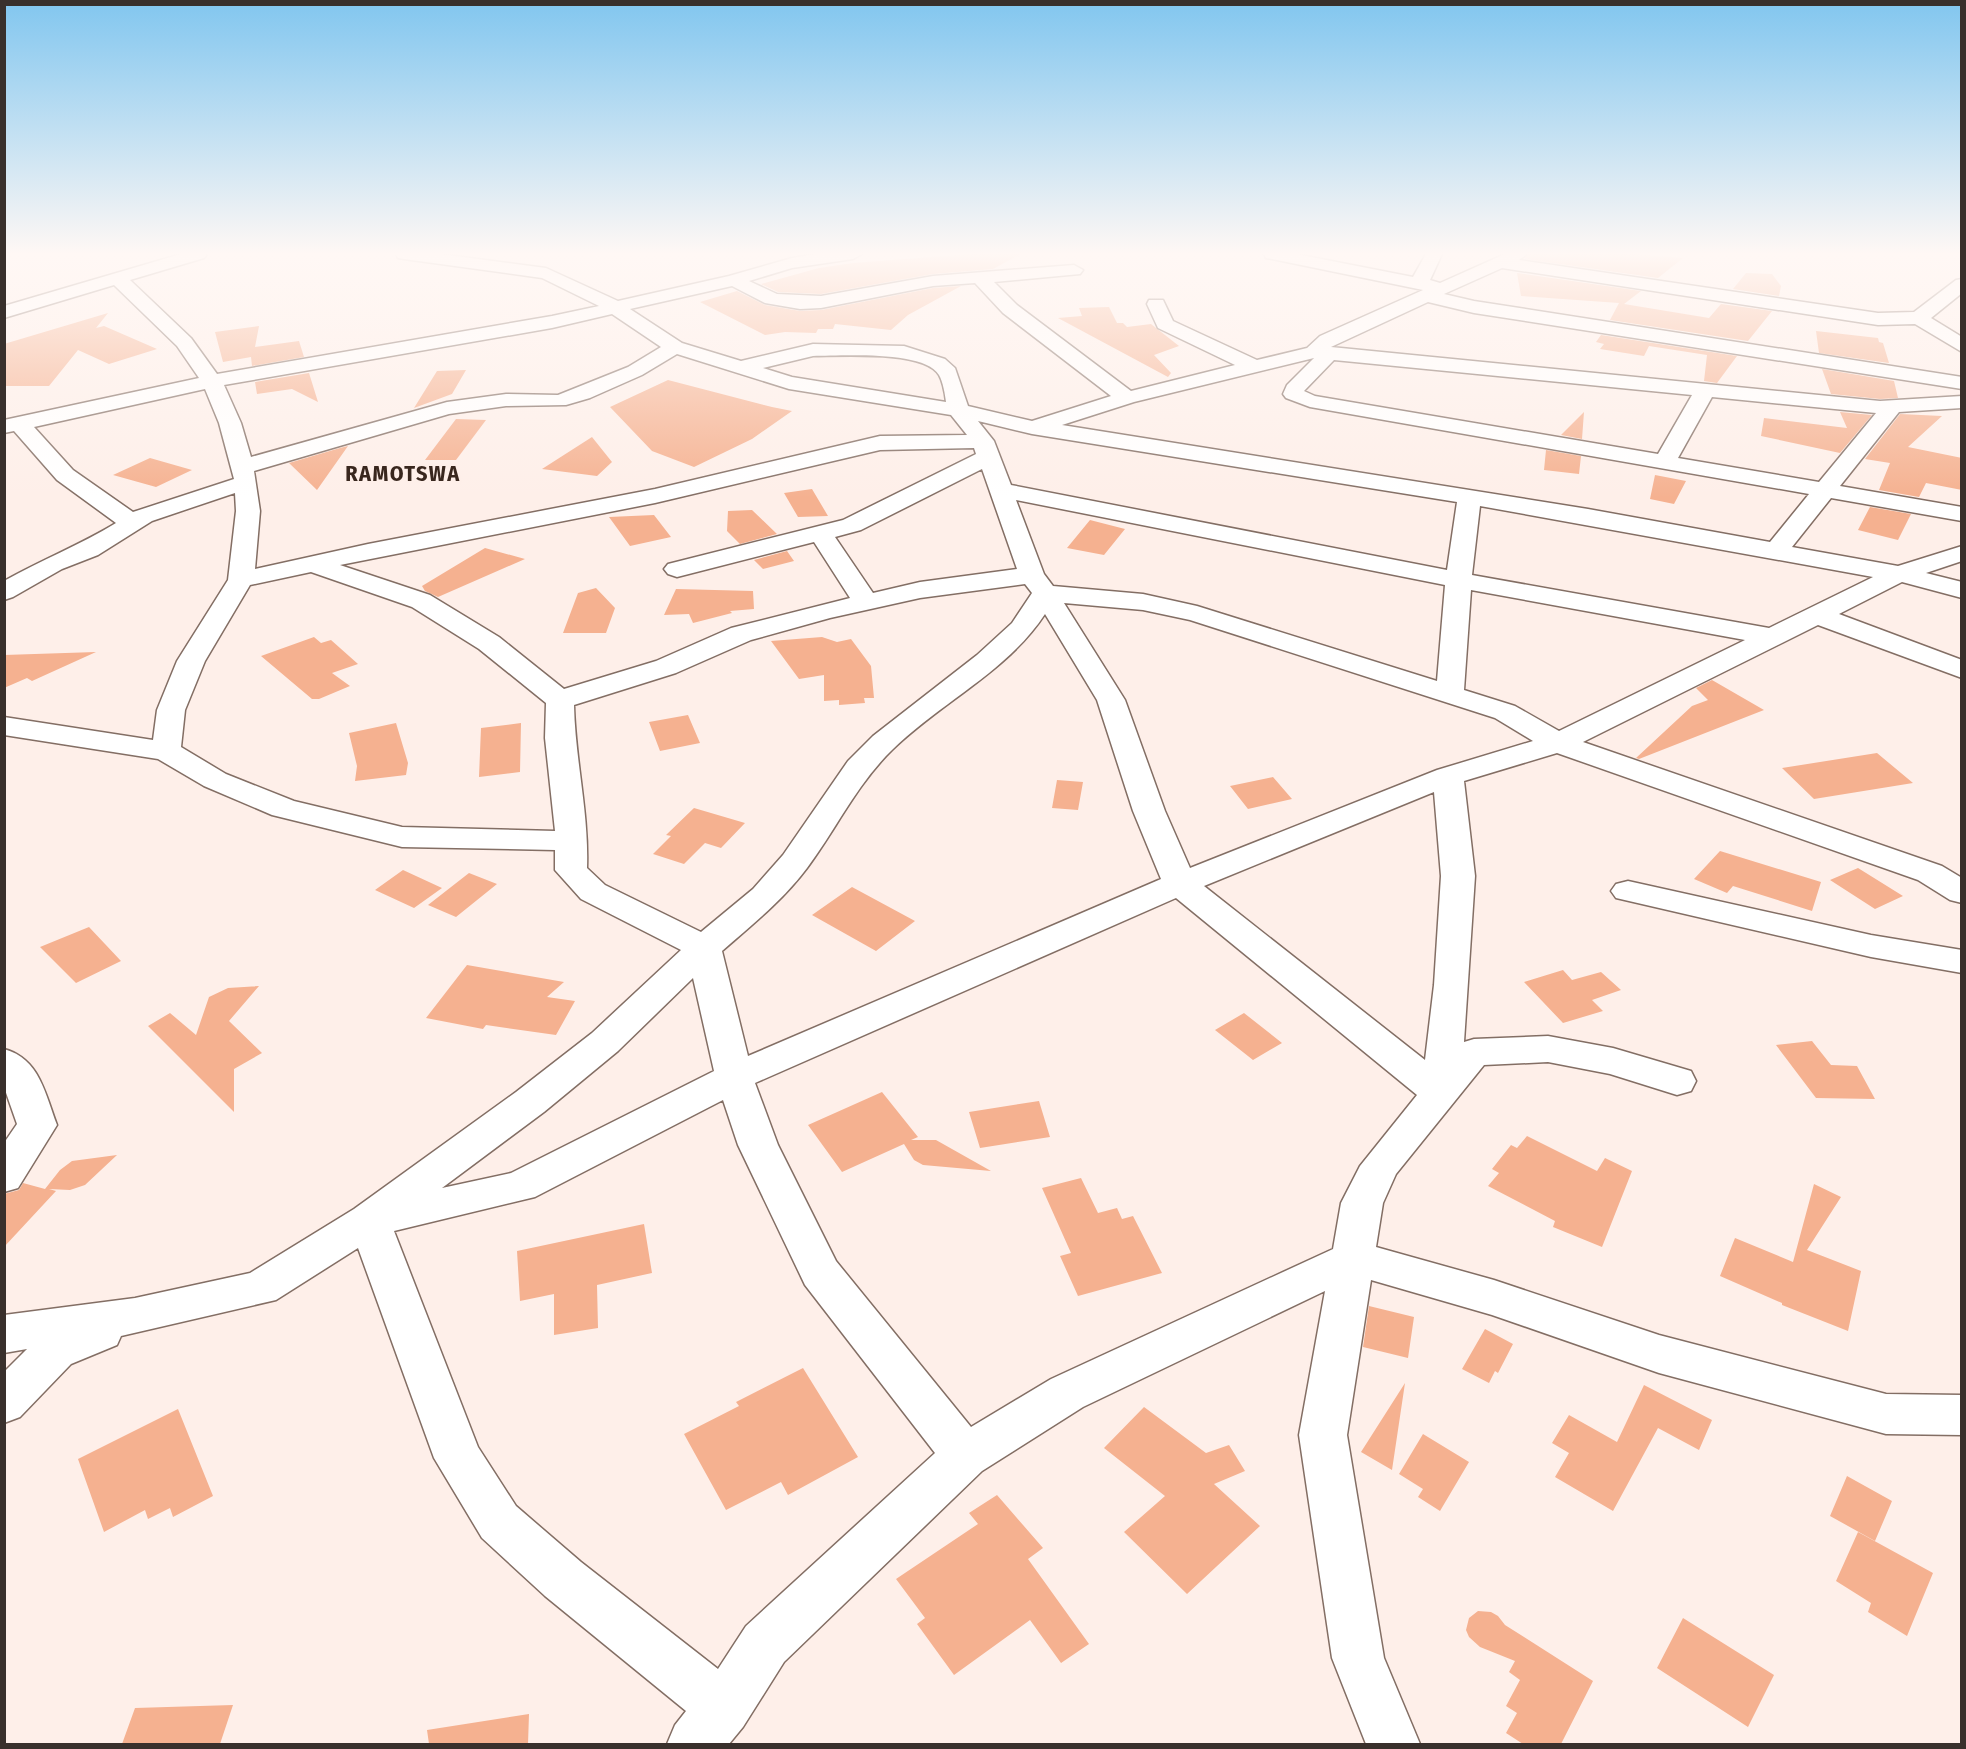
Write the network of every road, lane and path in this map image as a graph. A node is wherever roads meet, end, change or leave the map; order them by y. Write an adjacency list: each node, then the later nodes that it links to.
1 (177, 336): 14 (street)
2 (471, 336): 14 (street)
3 (658, 336): 10 (street)
4 (1046, 336): 17 (street)
5 (1190, 336): 12 (street)
6 (1337, 336): 11 (street)
7 (1658, 336): 15 (street)
8 (1946, 336): 9 (street)
9 (1962, 346)
10 (675, 347): 13 (street); 25 (street)
11 (1322, 353): 12 (street); 16 (street); 24 (street)
12 (1256, 367): 17 (street)
13 (738, 368): 20 (street); 20 (street)
14 (212, 381): 21 (street); 25 (street)
15 (1962, 383)
16 (1705, 392): 19 (street); 24 (street)
17 (1127, 398): 22 (street)
18 (1962, 402): 19 (street)
19 (1892, 408): 27 (street)
20 (958, 410): 22 (street); 23 (street)
21 (12, 425): 30 (street)
22 (1032, 427): 28 (street)
23 (986, 448): 26 (street); 31 (street); 34 (street)
24 (1664, 463): 27 (street)
25 (244, 474): 30 (street); 37 (street)
26 (1002, 490): 38 (street); 39 (street)
27 (1824, 490): 29 (street); 32 (street)
28 (1468, 498): 32 (street); 38 (street)
29 (1962, 514)
30 (131, 522): 41 (street)
31 (820, 532): 35 (street); 42 (street)
32 (1775, 552): 36 (street)
33 (1962, 553): 36 (street)
34 (313, 564): 37 (street); 47 (street)
35 (677, 569)
36 (1899, 574): 40 (street); 43 (street)
37 (241, 580): 50 (street)
38 (1458, 580): 44 (street); 46 (street)
39 (1038, 584): 42 (street); 46 (street); 53 (street); 56 (street)
40 (1962, 590)
41 (5, 592)
42 (866, 602): 47 (street)
43 (1817, 615): 44 (street); 45 (street)
44 (1770, 636): 49 (street)
45 (1962, 670)
46 (1450, 692): 49 (street)
47 (560, 700): 52 (street)
48 (4, 726): 50 (street)
49 (1558, 743): 51 (street); 55 (street)
50 (166, 752): 52 (street)
51 (1448, 776): 53 (street); 61 (street)
52 (572, 841): 56 (street)
53 (1180, 884): 59 (street); 61 (street)
54 (1628, 891): 57 (street)
55 (1962, 893)
56 (704, 948): 59 (street); 63 (street)
57 (1962, 962)
58 (4, 1062): 62 (street)
59 (734, 1077): 63 (street); 69 (street)
60 (1677, 1081): 61 (street)
61 (1440, 1092): 64 (street)
62 (4, 1178)
63 (369, 1220): 65 (street); 70 (street)
64 (1354, 1258): 68 (street); 69 (street); 72 (street)
65 (135, 1316): 66 (street); 67 (street)
66 (4, 1334)
67 (4, 1403)
68 (1962, 1414)
69 (965, 1456): 70 (street)
70 (724, 1708): 71 (street)
71 (694, 1744)
72 (1394, 1744)

